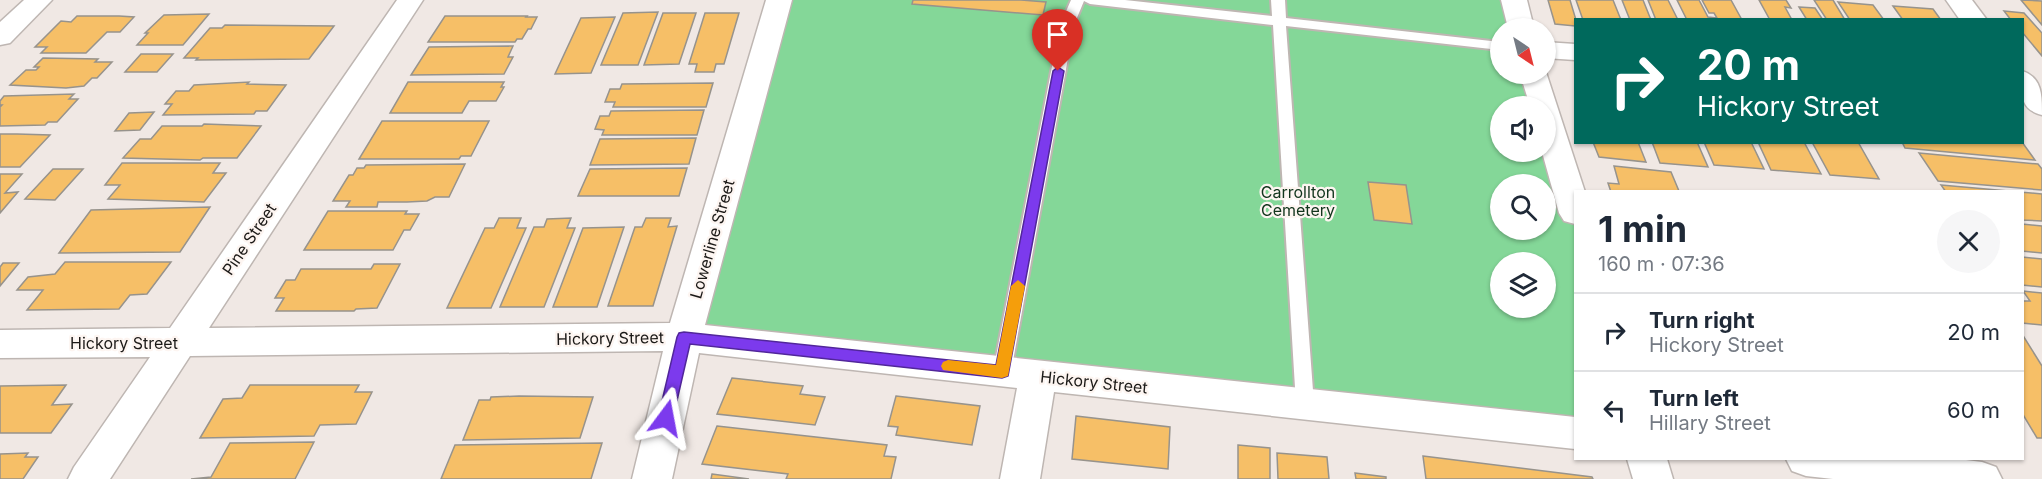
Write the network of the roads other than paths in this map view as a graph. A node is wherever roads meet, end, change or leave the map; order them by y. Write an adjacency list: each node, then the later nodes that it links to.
1 (8, 0): 10 (street)
2 (39, 0): 14 (street)
3 (410, 0): 21 (street, Pine Street)
4 (779, 0): 20 (street, Lowerline Street)
5 (1078, 0): 23 (lane)
6 (1090, 0): 13 (lane)
7 (1278, 0): 13 (lane)
8 (1514, 0): 11 (street)
9 (1959, 0): 12 (street)
10 (0, 8)
11 (1518, 18)
12 (1972, 18)
13 (1279, 21): 15 (lane); 24 (lane)
14 (0, 37)
15 (1490, 44)
16 (1556, 51): 17 (street)
17 (1574, 52)
18 (1556, 148): 19 (street)
19 (1574, 210)
20 (684, 337): 21 (street, Hickory Street); 23 (street, Hickory Street); 29 (street, Lowerline Street)
21 (178, 343): 22 (street, Hickory Street); 28 (street, Pine Street)
22 (0, 344)
23 (1020, 374): 24 (street, Hickory Street); 30 (street)
24 (1305, 404): 25 (street, Hickory Street)
25 (1574, 433)
26 (1647, 460): 31 (street)
27 (1815, 460): 32 (street)
28 (88, 479)
29 (652, 479)
30 (1020, 479)
31 (1653, 479)
32 (1982, 479)

